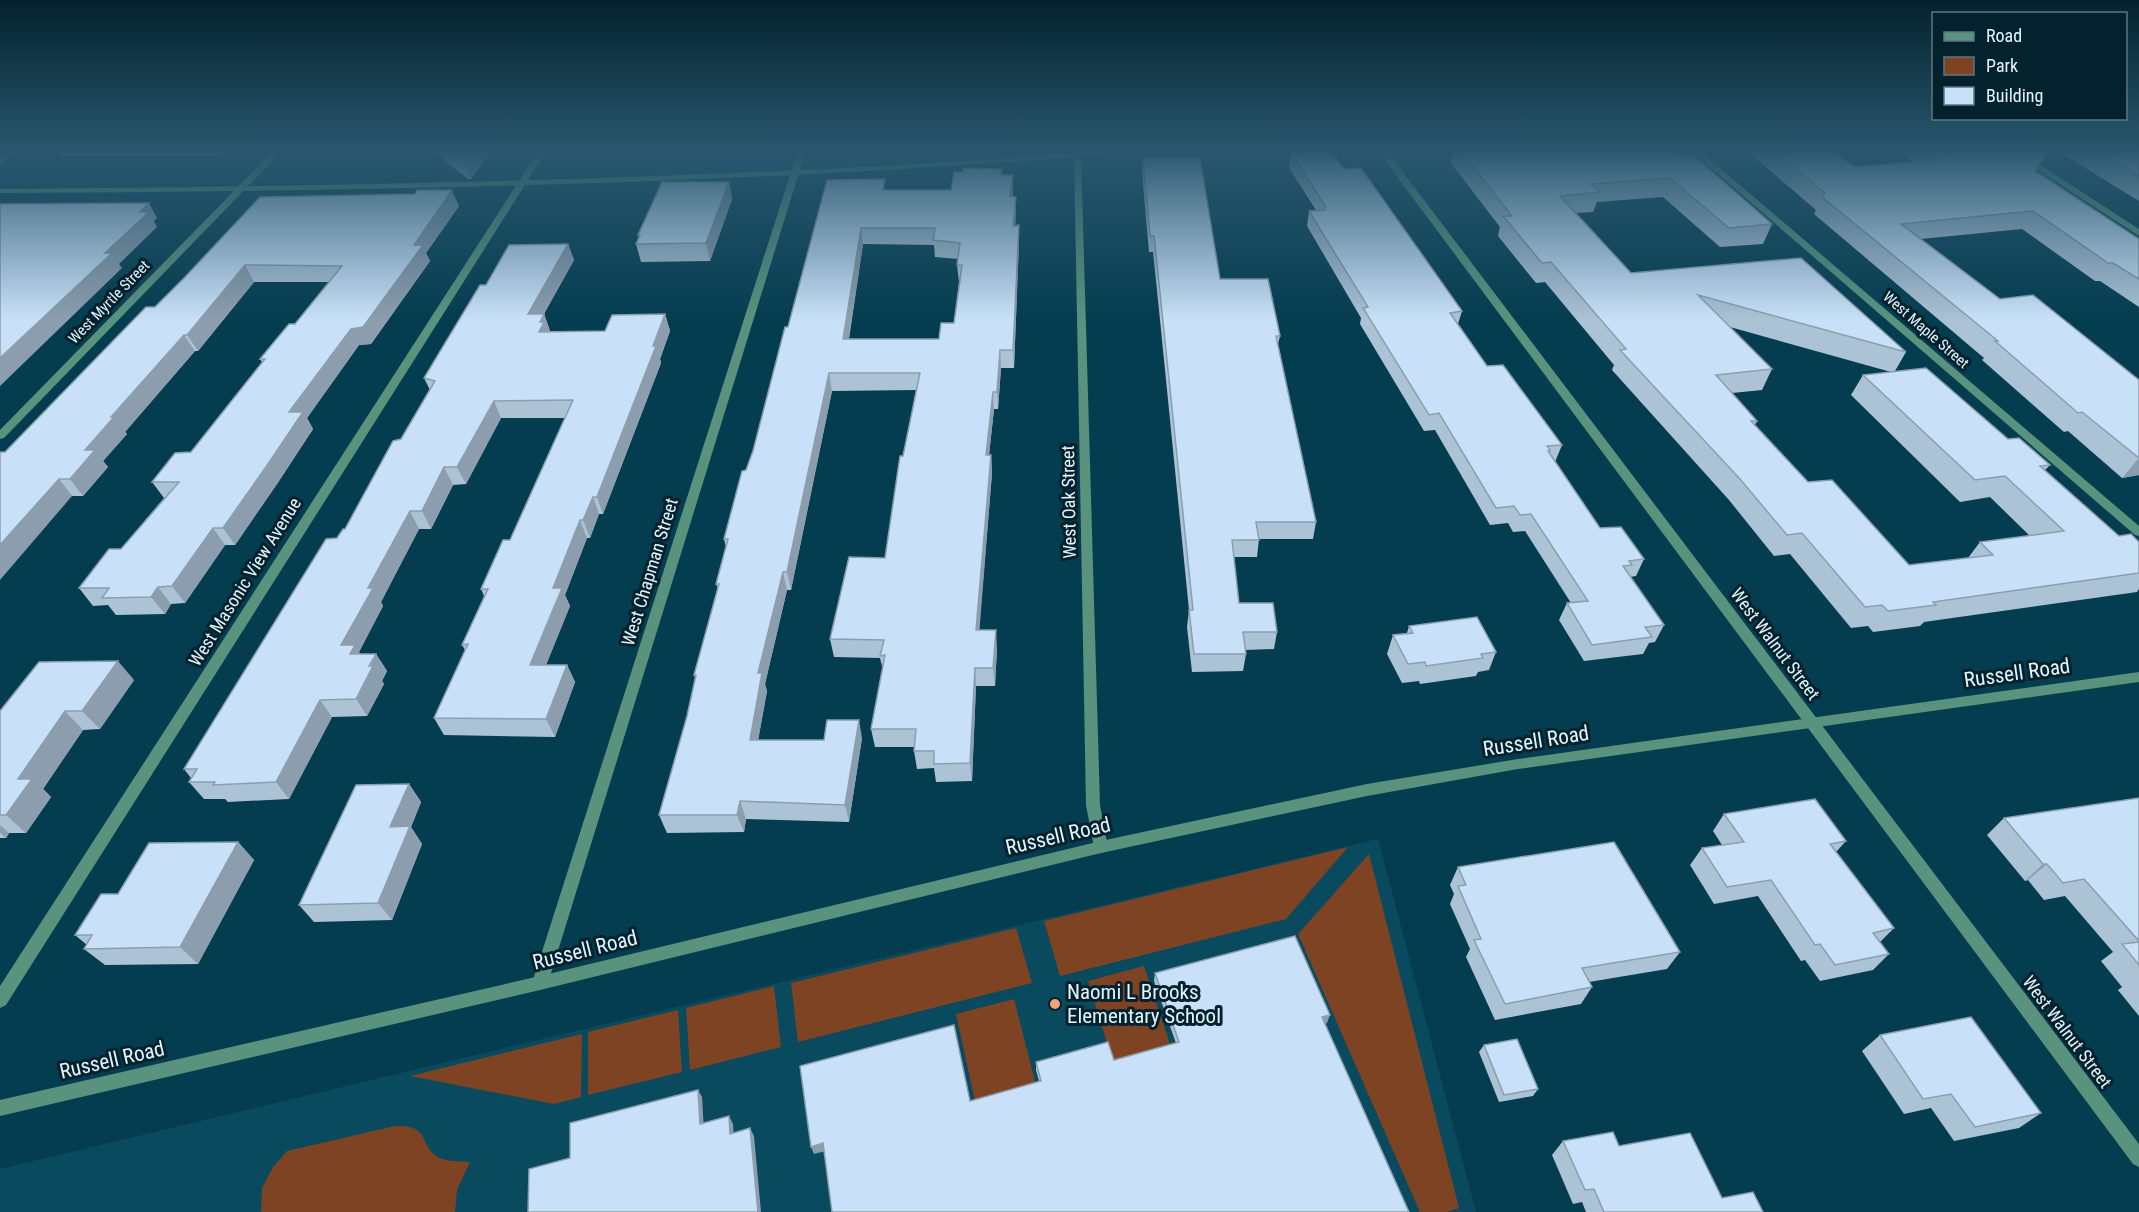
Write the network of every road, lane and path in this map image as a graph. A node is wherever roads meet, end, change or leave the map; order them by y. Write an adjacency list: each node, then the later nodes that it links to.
1 (223, 207): 9 (street, West Myrtle Street)
2 (505, 207): 15 (street, West Masonic View Avenue)
3 (783, 207): 14 (street, West Chapman Street)
4 (1078, 207): 13 (street, West Oak Street)
5 (1424, 207): 12 (street, West Walnut Street)
6 (1760, 207): 10 (street, West Maple Street)
7 (2098, 207): 8 (street)
8 (2139, 233)
9 (0, 436)
10 (2139, 532)
11 (2139, 677): 12 (street, Russell Road)
12 (1812, 722): 13 (street, Russell Road); 17 (street, West Walnut Street)
13 (1101, 847): 14 (street, Russell Road)
14 (540, 983): 16 (street, Russell Road)
15 (0, 1000)
16 (0, 1108)
17 (2139, 1158)

